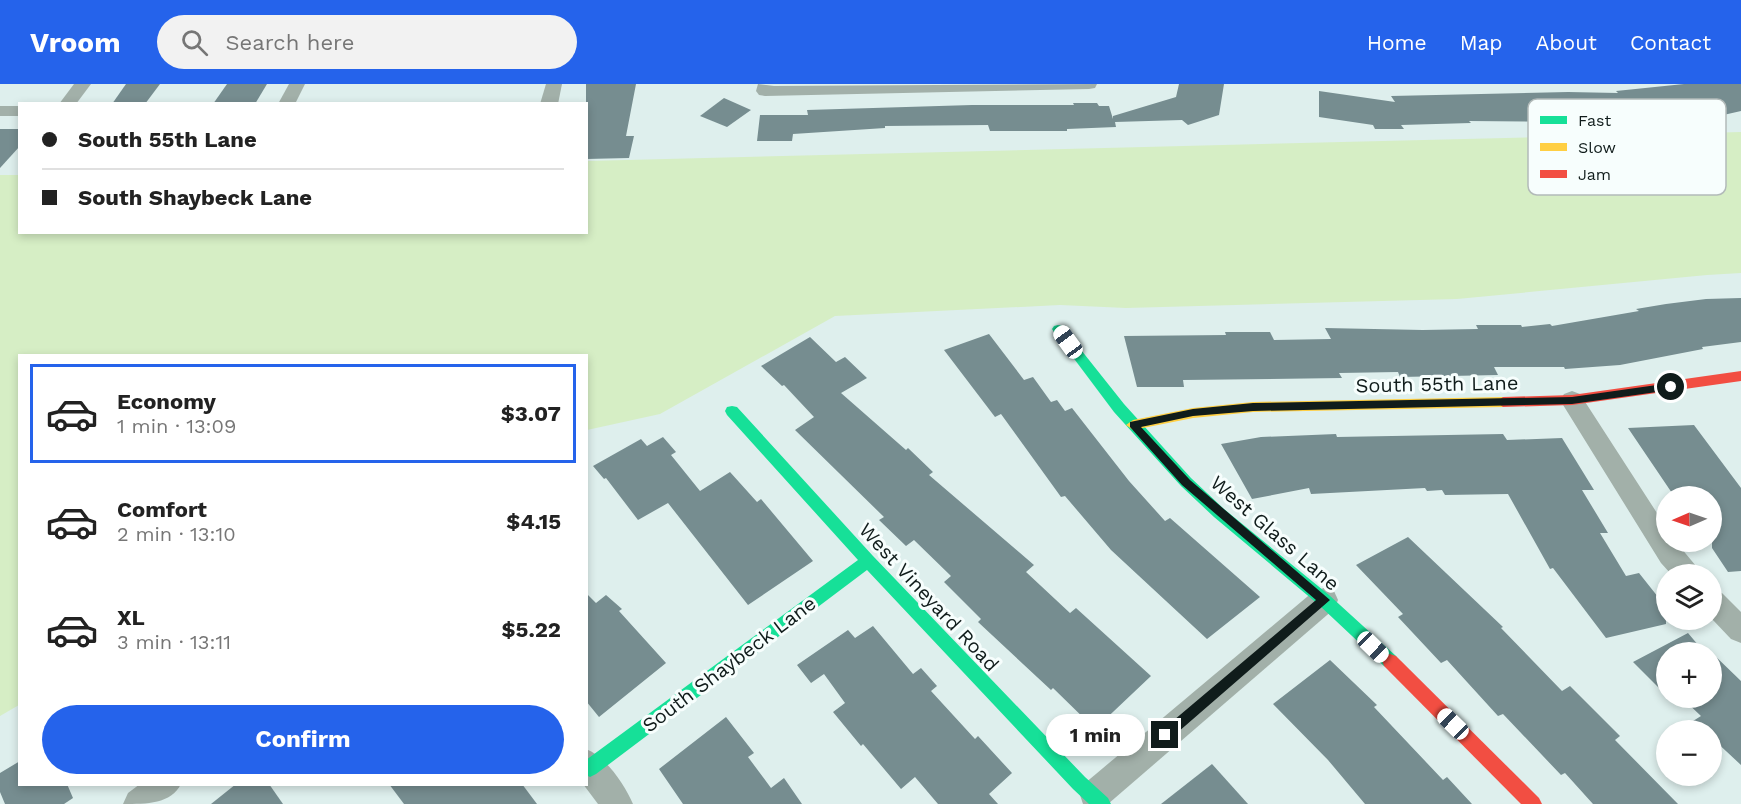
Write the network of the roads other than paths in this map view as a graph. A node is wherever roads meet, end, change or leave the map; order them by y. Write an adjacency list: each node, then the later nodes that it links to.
1 (83, 84): 7 (street)
2 (297, 84): 8 (street)
3 (555, 84): 9 (street)
4 (1089, 84): 5 (street)
5 (956, 86): 6 (street)
6 (765, 88)
7 (69, 102)
8 (287, 102)
9 (550, 102)
10 (0, 111): 11 (street)
11 (18, 111)
12 (1058, 329): 16 (street, West Glass Lane)
13 (1741, 376): 14 (street, South 55th Lane)
14 (1572, 400): 16 (street, South 55th Lane); 18 (street)
15 (732, 411): 17 (street, West Vineyard Road)
16 (1133, 425): 19 (street, West Glass Lane)
17 (868, 561): 22 (street, South Shaybeck Lane); 24 (street, West Vineyard Road)
18 (1678, 564)
19 (1324, 600): 24 (street); 27 (street, West Glass Lane)
20 (1722, 612): 21 (street)
21 (1741, 630)
22 (588, 766): 26 (street)
23 (163, 786): 25 (street)
24 (1098, 800)
25 (139, 804)
26 (617, 804)
27 (1533, 804)

